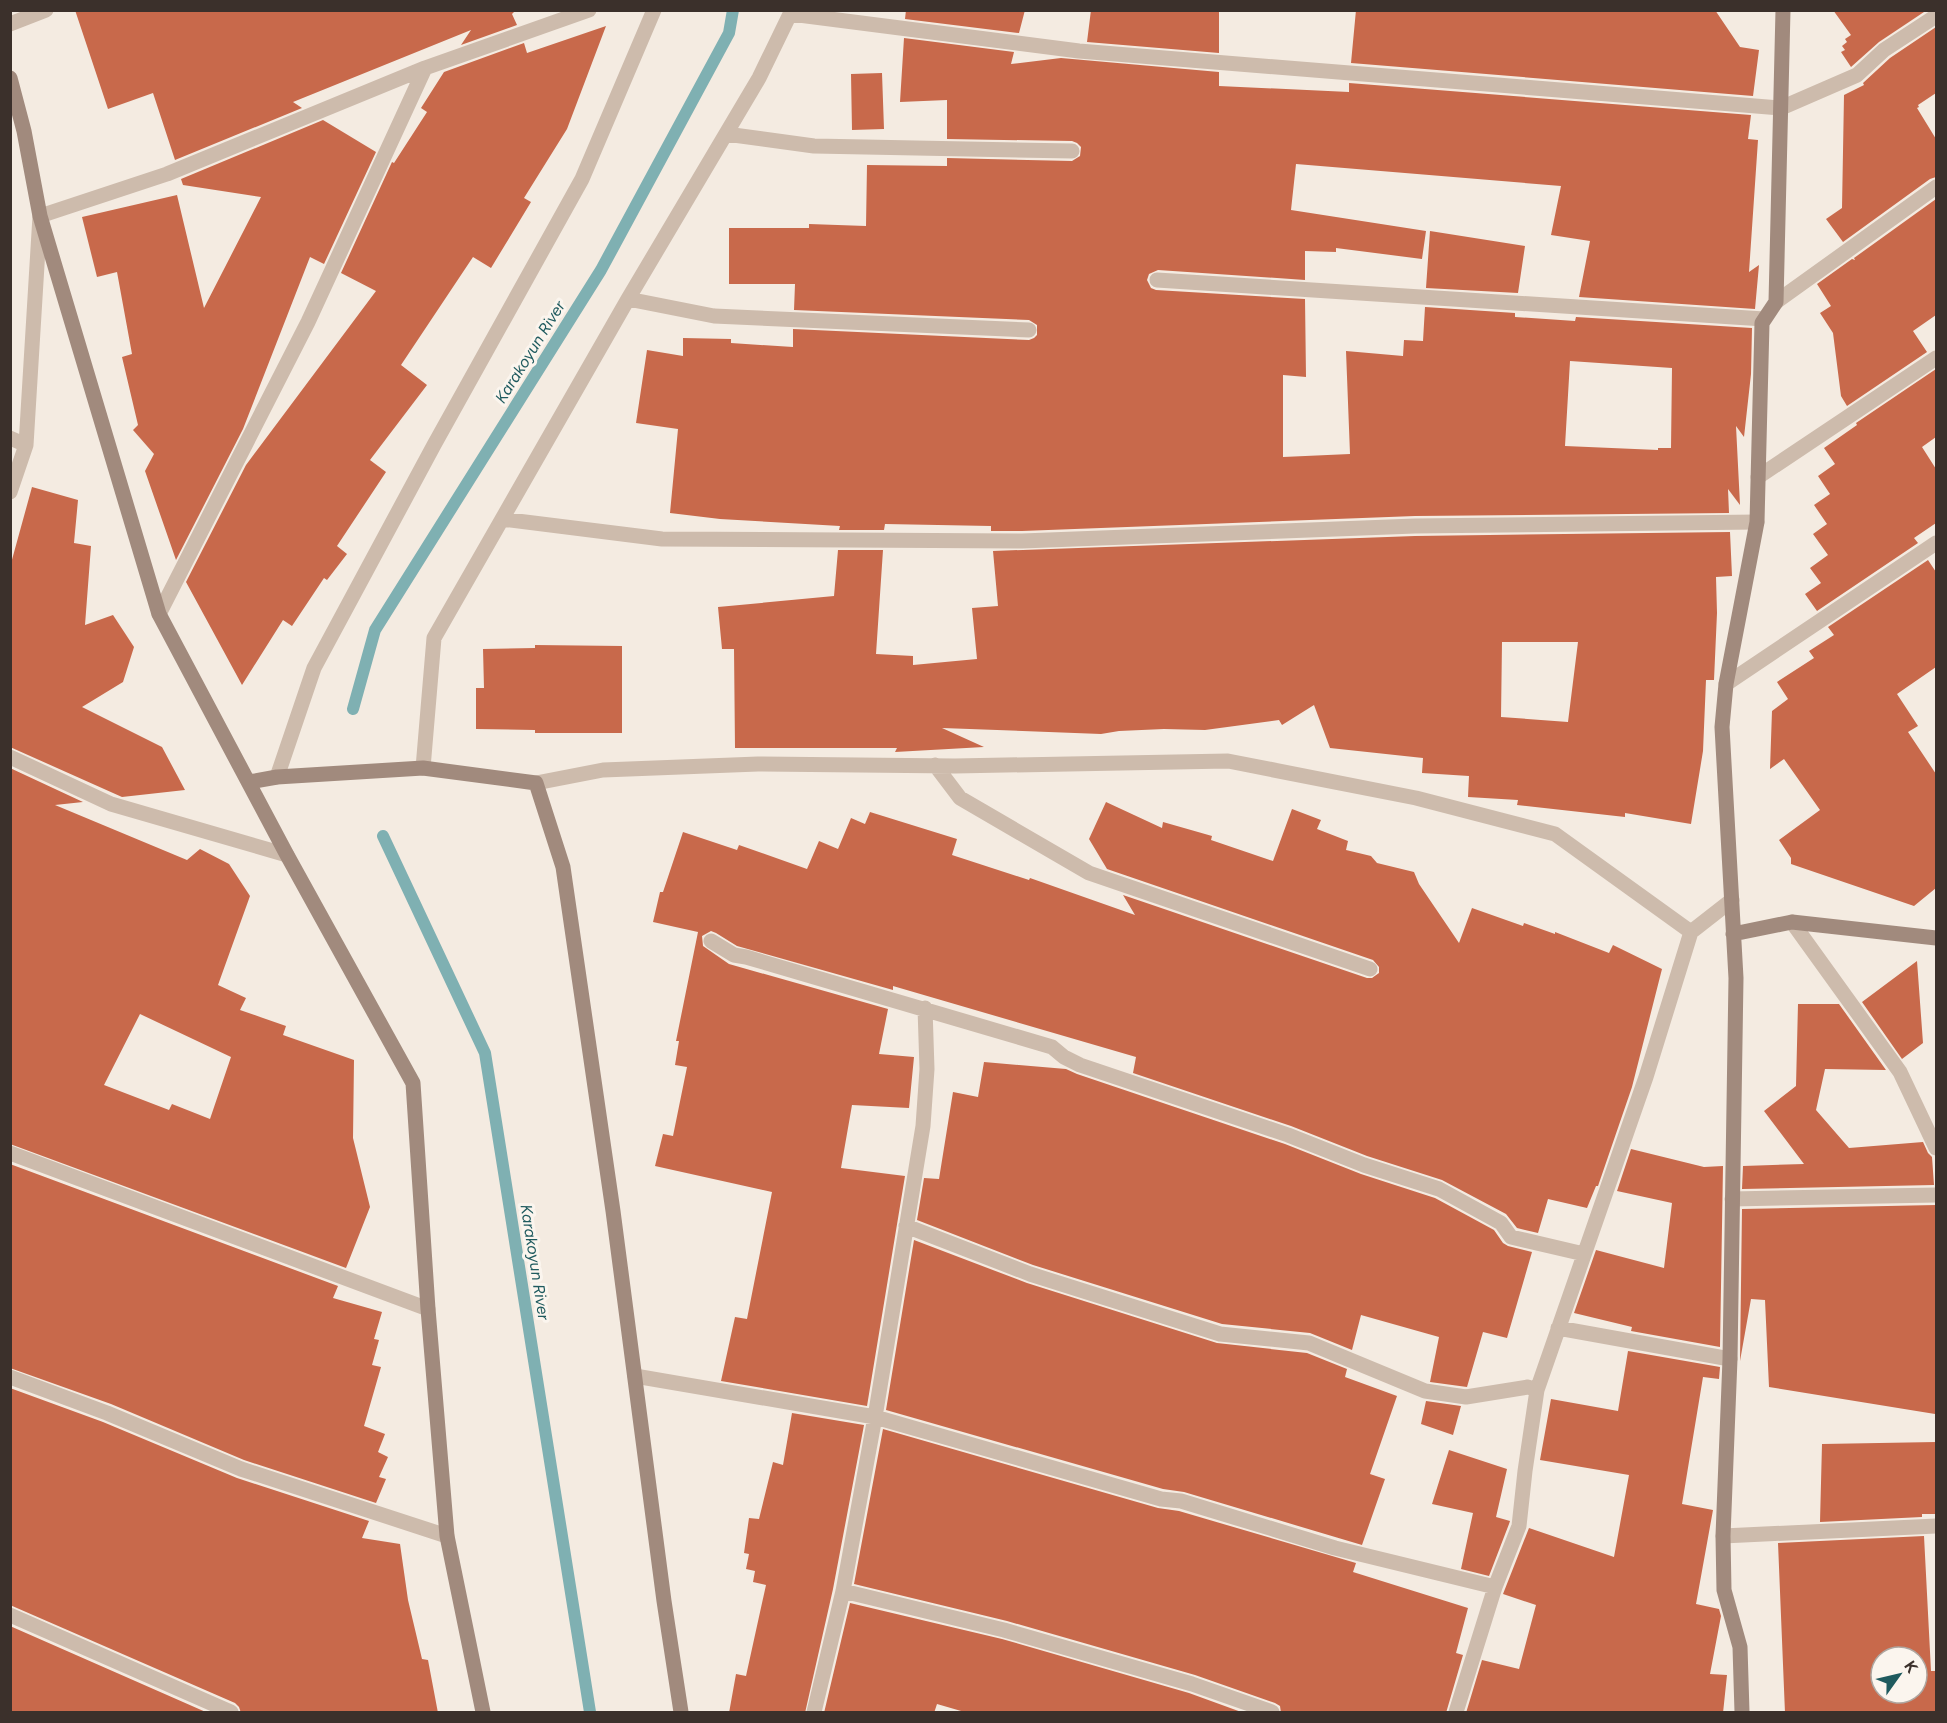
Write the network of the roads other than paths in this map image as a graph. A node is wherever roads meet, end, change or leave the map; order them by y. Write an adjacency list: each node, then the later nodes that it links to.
1 (46, 10): 7 (street)
2 (589, 10): 8 (street)
3 (654, 10): 34 (street)
4 (1783, 10): 10 (main road)
5 (791, 12): 10 (street); 12 (street)
6 (1936, 16): 10 (street)
7 (10, 24)
8 (425, 68): 15 (street); 29 (street)
9 (10, 78): 11 (main road)
10 (1781, 108): 18 (main road)
11 (17, 128): 15 (main road)
12 (726, 134): 13 (street); 17 (street)
13 (1072, 151)
14 (1936, 187): 18 (street)
15 (40, 216): 23 (street); 29 (main road)
16 (1157, 280): 19 (street)
17 (627, 299): 20 (street); 26 (street)
18 (1776, 302): 19 (main road)
19 (1764, 319): 24 (main road)
20 (1029, 330)
21 (1936, 358): 24 (street)
22 (10, 438): 23 (street)
23 (26, 445): 25 (street)
24 (1758, 477): 27 (main road)
25 (10, 492)
26 (502, 519): 27 (street); 33 (street)
27 (1756, 522): 30 (main road)
28 (1936, 543): 30 (street)
29 (159, 614): 35 (main road)
30 (1726, 684): 38 (main road)
31 (10, 757): 37 (street)
32 (935, 765): 36 (street); 40 (street); 44 (street)
33 (423, 768): 34 (main road); 36 (main road)
34 (277, 777): 35 (main road)
35 (249, 782): 37 (main road)
36 (536, 783): 55 (main road)
37 (287, 855): 52 (main road)
38 (1732, 900): 40 (street); 41 (main road)
39 (1792, 922): 41 (main road); 42 (main road); 46 (street)
40 (1691, 932): 51 (street)
41 (1733, 934): 49 (main road)
42 (1936, 938)
43 (711, 941): 45 (street)
44 (1370, 969)
45 (926, 1008): 50 (street); 51 (street)
46 (1936, 1148)
47 (10, 1153): 52 (street)
48 (1936, 1196): 49 (street)
49 (1732, 1199): 54 (main road)
50 (906, 1226): 57 (street); 58 (street)
51 (1584, 1254): 53 (street)
52 (428, 1309): 60 (main road)
53 (1558, 1328): 54 (street); 57 (street)
54 (1730, 1359): 61 (main road)
55 (635, 1376): 58 (street); 67 (main road)
56 (10, 1377): 60 (street)
57 (1537, 1390): 62 (street)
58 (875, 1417): 62 (street); 63 (street)
59 (1936, 1526): 61 (street)
60 (447, 1536): 66 (main road)
61 (1723, 1536): 71 (main road)
62 (1496, 1587): 70 (street)
63 (843, 1591): 68 (street); 69 (street)
64 (10, 1615): 65 (street)
65 (231, 1713)
66 (483, 1713)
67 (681, 1713)
68 (814, 1713)
69 (1272, 1713)
70 (1456, 1713)
71 (1742, 1713)

